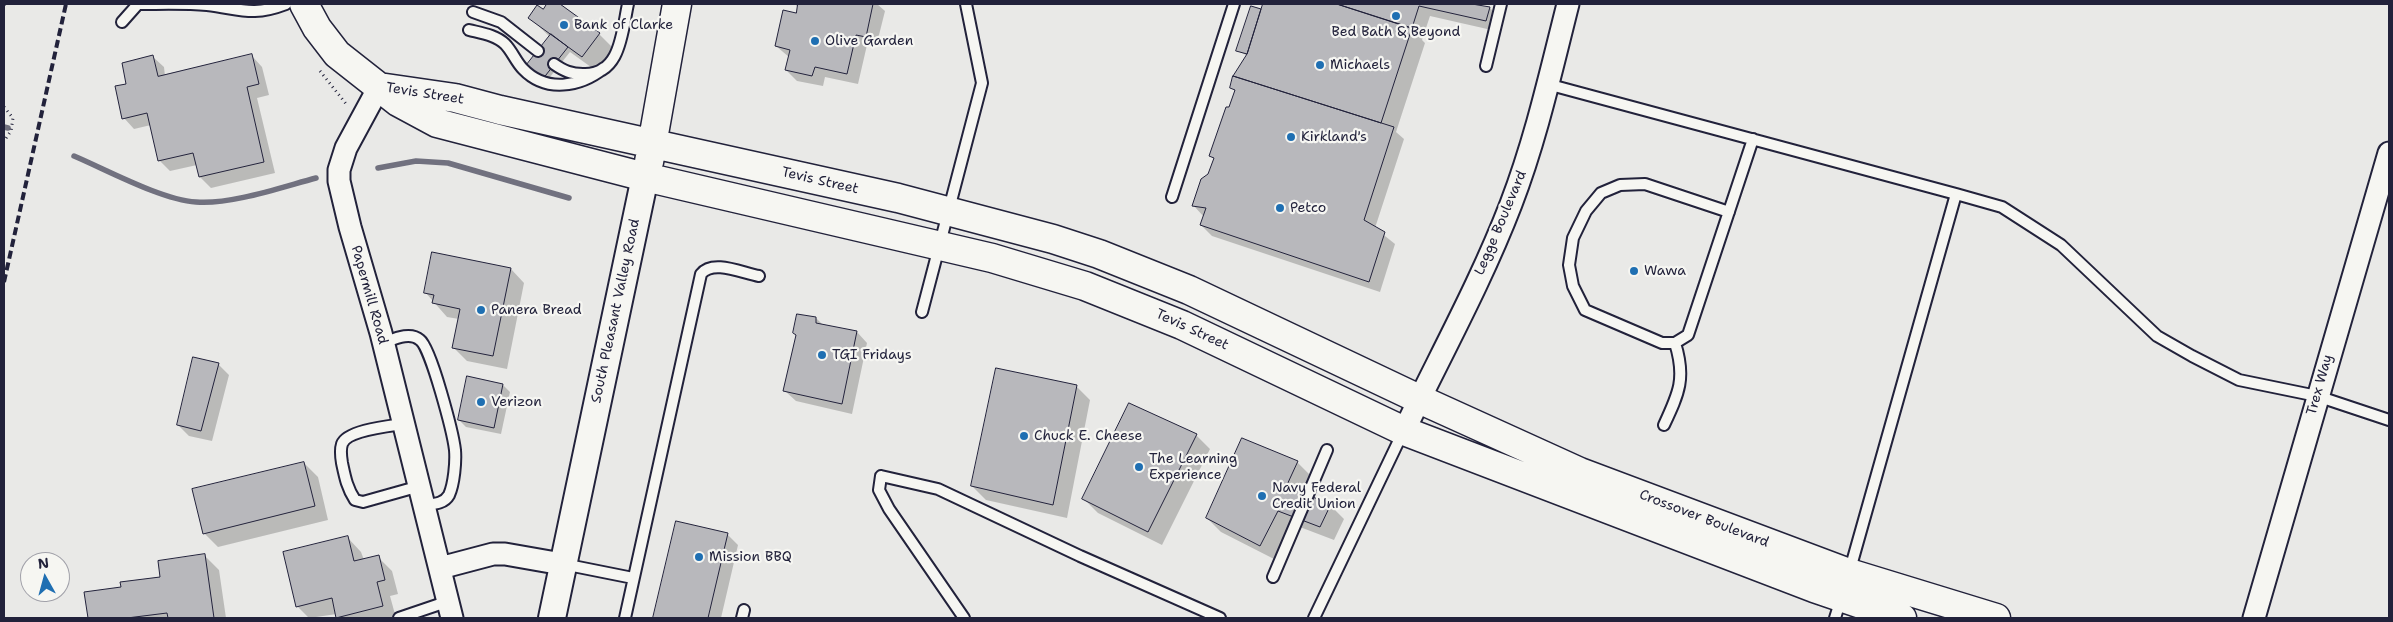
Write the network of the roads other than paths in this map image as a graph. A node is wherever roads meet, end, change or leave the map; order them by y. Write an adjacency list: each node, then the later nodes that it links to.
1 (286, 4): 10 (lane)
2 (304, 4): 17 (main road)
3 (628, 4): 15 (lane)
4 (677, 4): 19 (main road, South Pleasant Valley Road)
5 (966, 4): 24 (lane)
6 (1234, 4): 23 (lane)
7 (1501, 4): 14 (lane)
8 (1568, 4): 16 (street, Legge Boulevard)
9 (473, 12): 12 (lane)
10 (122, 22)
11 (469, 30): 15 (lane)
12 (538, 51)
13 (554, 64): 15 (lane)
14 (1486, 66)
15 (604, 68)
16 (1548, 84): 18 (lane); 32 (street, Legge Boulevard)
17 (378, 87): 19 (main road, Tevis Street); 21 (main road, Tevis Street); 29 (street, Papermill Road)
18 (1753, 139): 22 (lane); 25 (lane)
19 (653, 143): 21 (main road, South Pleasant Valley Road); 24 (main road, Tevis Street)
20 (2387, 165): 31 (street, Trex Way)
21 (645, 176): 26 (main road, Tevis Street); 39 (street, South Pleasant Valley Road)
22 (1956, 194): 31 (lane); 43 (lane)
23 (1172, 197)
24 (948, 211): 26 (lane); 32 (main road, Tevis Street)
25 (1729, 212): 30 (lane); 30 (lane)
26 (938, 245): 28 (lane); 36 (main road, Tevis Street)
27 (759, 276): 42 (lane)
28 (922, 312)
29 (383, 343): 34 (street, Papermill Road); 38 (lane)
30 (1675, 343): 35 (lane)
31 (2317, 396): 33 (lane); 53 (street, Trex Way)
32 (1419, 399): 36 (street, Legge Boulevard); 43 (main road, Crossover Boulevard)
33 (2389, 420)
34 (404, 424): 38 (street, Papermill Road); 38 (lane)
35 (1664, 425)
36 (1404, 431): 43 (main road, Crossover Boulevard); 50 (lane)
37 (1327, 450): 41 (lane)
38 (422, 495): 40 (street, Papermill Road)
39 (562, 564): 40 (street); 42 (lane); 46 (street, South Pleasant Valley Road)
40 (440, 568): 44 (street, Papermill Road)
41 (1273, 577)
42 (634, 578): 47 (lane)
43 (1843, 592): 51 (main road, Crossover Boulevard); 52 (main road, Crossover Boulevard)
44 (451, 610): 45 (lane)
45 (399, 618)
46 (552, 618)
47 (625, 618)
48 (964, 618): 49 (lane)
49 (1220, 618)
50 (1314, 618)
51 (1902, 618)
52 (1996, 618)
53 (2254, 618)

